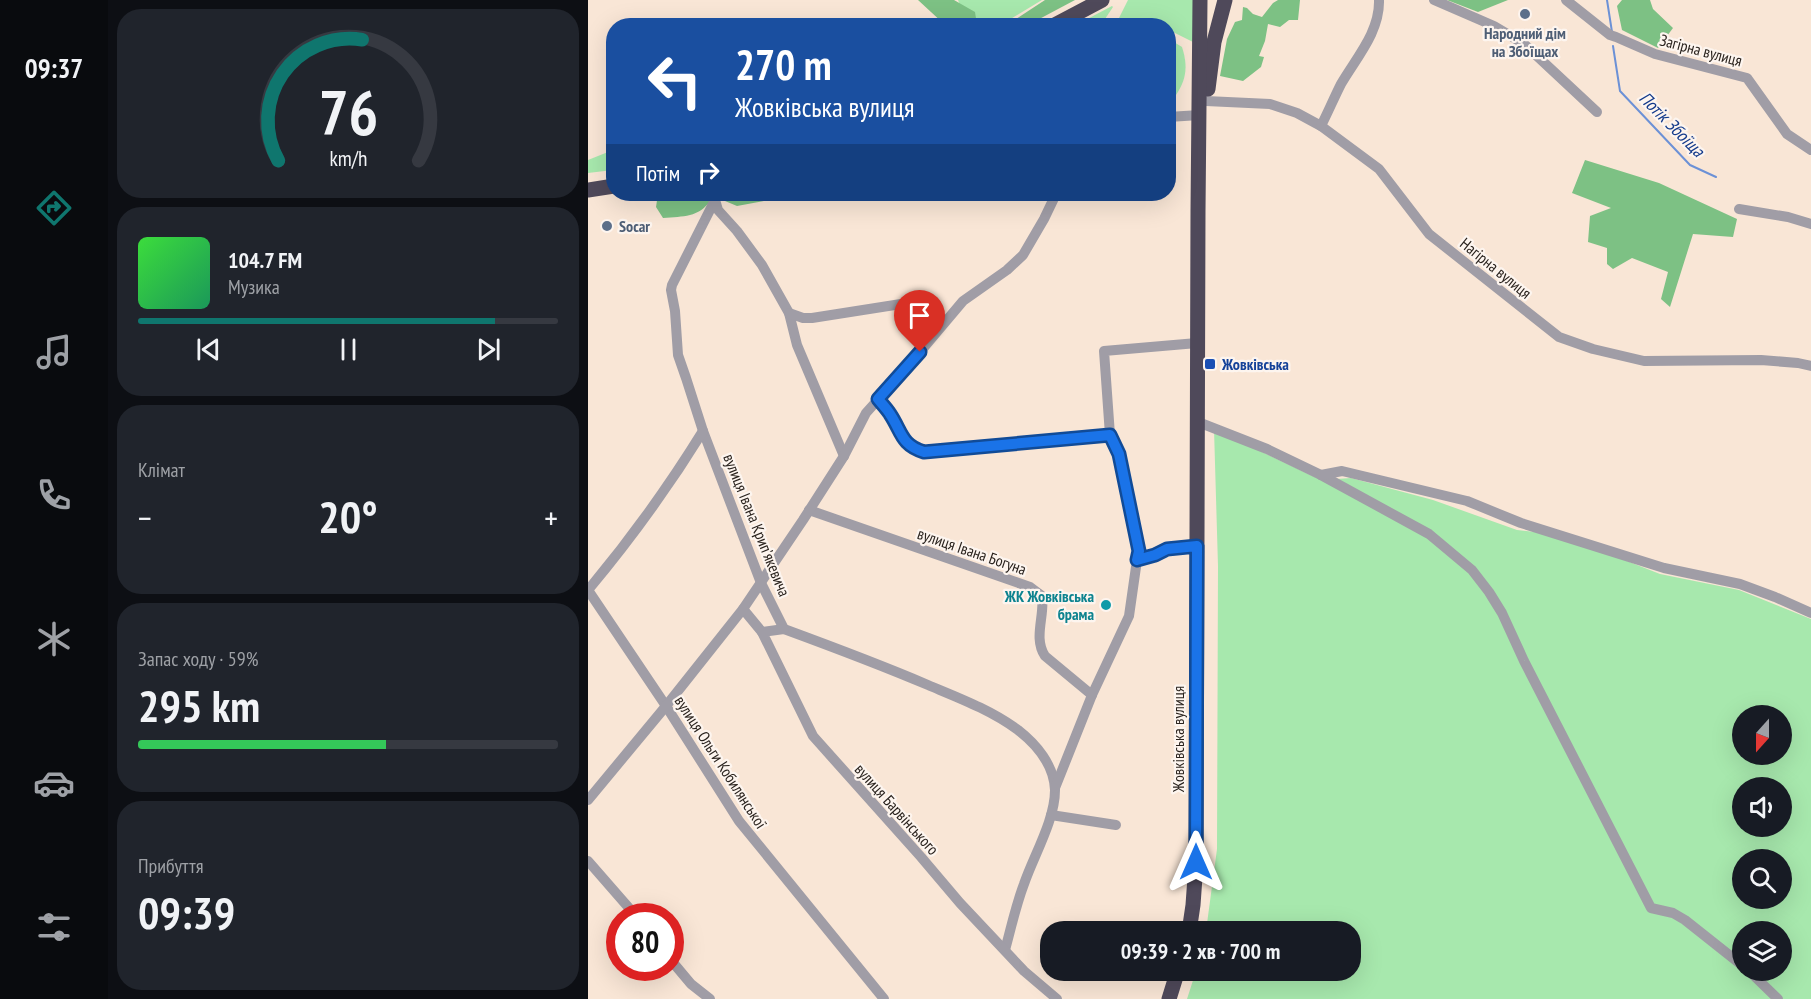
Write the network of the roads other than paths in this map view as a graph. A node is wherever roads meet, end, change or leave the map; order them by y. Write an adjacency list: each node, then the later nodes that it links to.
1 (1102, 0): 7 (highway)
2 (1200, 0): 8 (highway)
3 (1225, 0): 8 (highway)
4 (1379, 0): 11 (street)
5 (1434, 0): 9 (street)
6 (1566, 0): 12 (street, Загірна вулиця)
7 (1068, 18)
8 (1203, 108): 10 (street, Нагірна вулиця); 11 (street, Нагірна вулиця); 22 (highway, Жовківська вулиця)
9 (1597, 112)
10 (1176, 115)
11 (1321, 126): 23 (street, Нагірна вулиця)
12 (1811, 150)
13 (606, 187): 14 (highway)
14 (588, 190)
15 (714, 201): 26 (street, вулиця Івана Крипʼякевича)
16 (717, 201): 21 (street)
17 (1052, 201): 24 (street)
18 (1739, 209): 19 (street)
19 (1811, 224)
20 (901, 304): 21 (street)
21 (789, 313): 28 (street)
22 (1197, 343): 25 (highway, Жовківська вулиця); 27 (street)
23 (1811, 366)
24 (878, 399): 27 (street); 28 (street)
25 (1198, 422): 29 (street); 31 (highway, Жовківська вулиця)
26 (703, 431): 33 (street, вулиця Івана Крипʼякевича); 34 (street)
27 (1110, 435): 32 (street)
28 (843, 456): 30 (street)
29 (1321, 476): 36 (street); 49 (street)
30 (809, 510): 33 (street); 39 (street, вулиця Івана Богуна)
31 (1197, 546): 32 (street); 47 (highway, Жовківська вулиця)
32 (1137, 560): 39 (street)
33 (760, 583): 35 (street); 37 (street, вулиця Івана Крипʼякевича)
34 (588, 590): 40 (street, вулиця Ольги Кобилянської)
35 (742, 609): 38 (street, вулиця Барвінського); 40 (street)
36 (1811, 613)
37 (784, 629): 38 (street); 41 (street)
38 (762, 632): 48 (street, вулиця Барвінського)
39 (1092, 695): 41 (street)
40 (666, 706): 42 (street); 54 (street, вулиця Ольги Кобилянської)
41 (1055, 788): 43 (street)
42 (588, 800)
43 (1051, 815): 44 (street); 48 (street)
44 (1116, 825)
45 (588, 861): 46 (street)
46 (625, 903)
47 (1191, 921)
48 (1005, 950): 55 (street, вулиця Барвінського)
49 (1732, 957)
50 (684, 976): 53 (street)
51 (1175, 981): 56 (highway)
52 (1759, 981): 57 (street)
53 (710, 999)
54 (884, 999)
55 (1057, 999)
56 (1169, 999)
57 (1778, 999)

